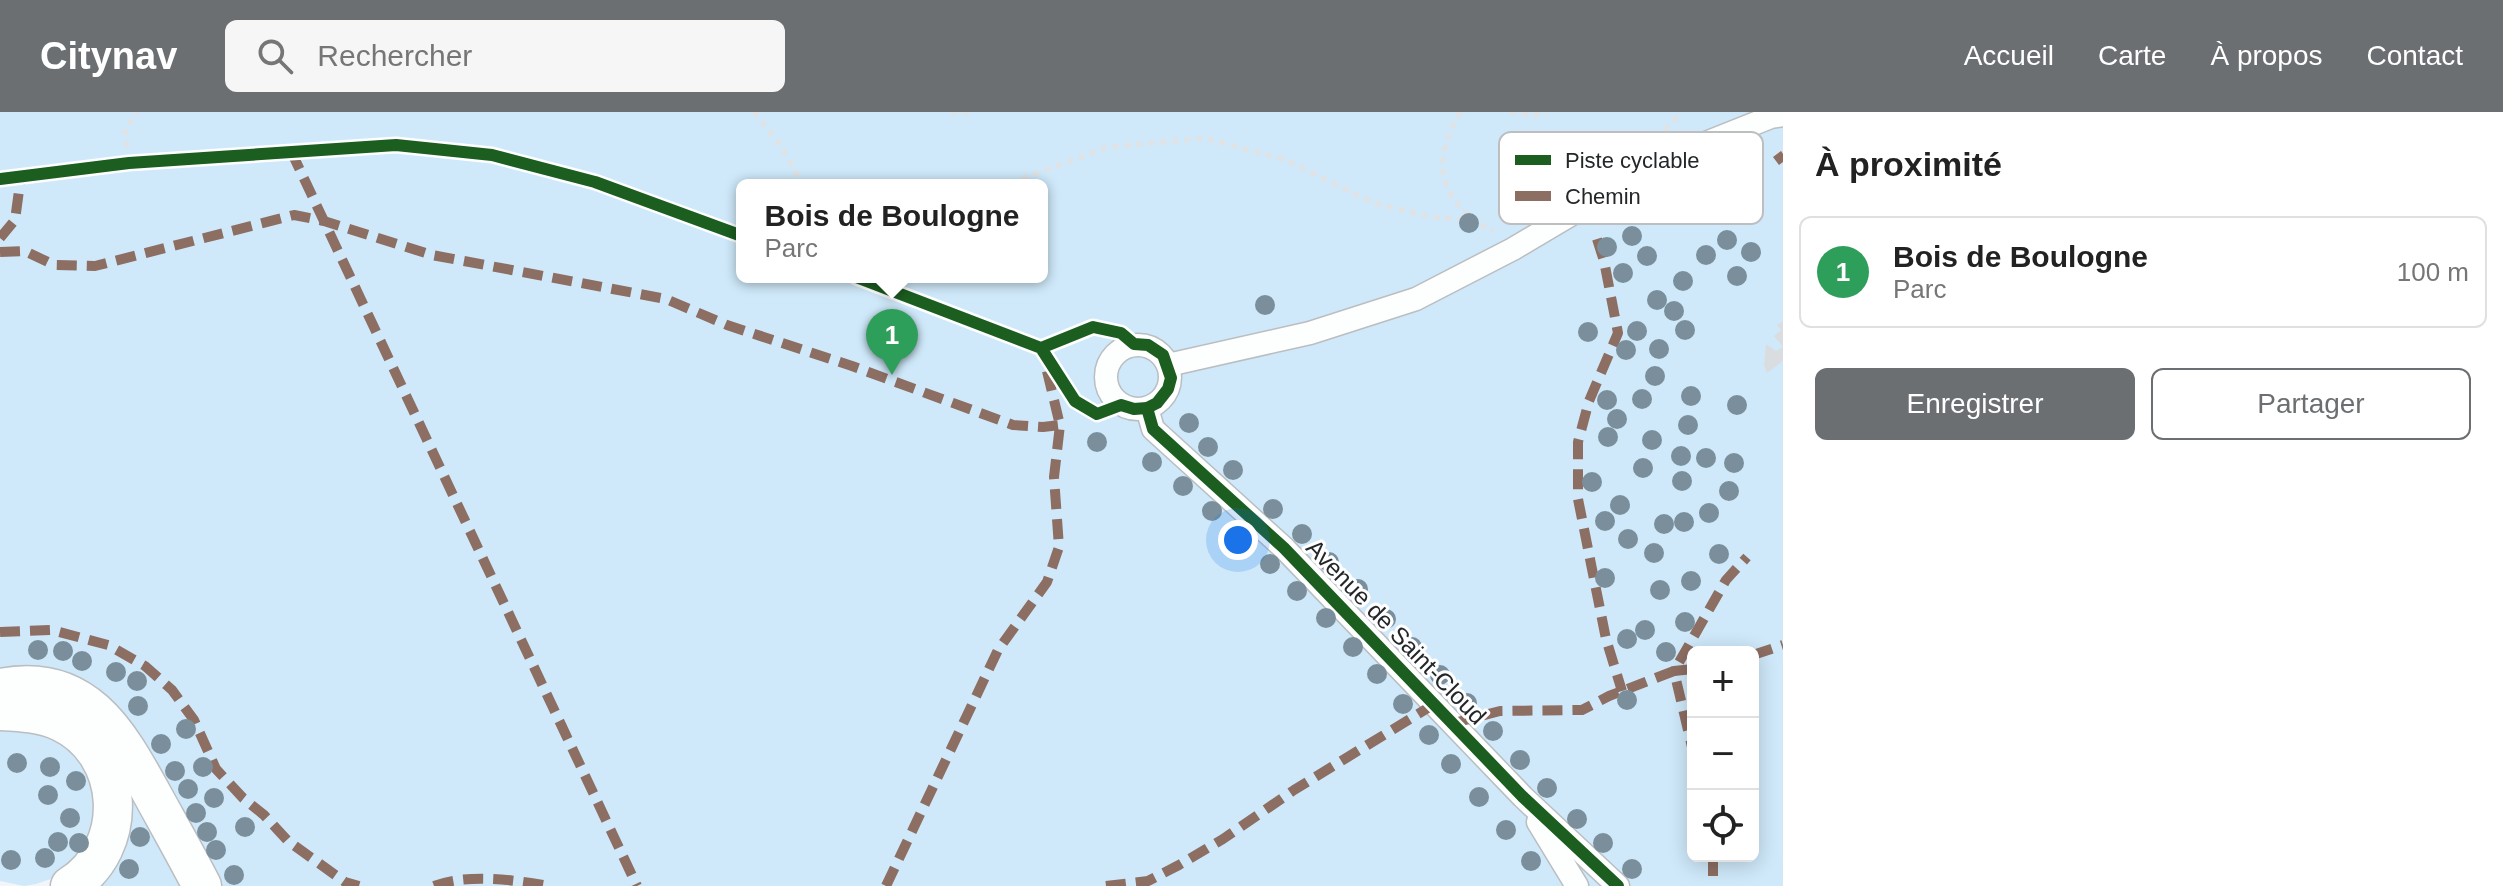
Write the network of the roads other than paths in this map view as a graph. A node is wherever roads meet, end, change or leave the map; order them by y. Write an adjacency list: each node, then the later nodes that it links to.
1 (1783, 115): 2 (street)
2 (1733, 132)
3 (0, 179): 5 (lane)
4 (1555, 224): 8 (street)
5 (736, 234)
6 (872, 283): 7 (lane)
7 (1041, 348)
8 (1168, 365): 9 (street); 9 (street)
9 (1147, 408): 12 (street, Avenue de Saint-Cloud)
10 (0, 688): 14 (highway)
11 (0, 711): 13 (highway)
12 (1523, 797): 15 (street, Avenue de Saint-Cloud); 16 (street, Avenue de Saint-Cloud)
13 (70, 886)
14 (202, 886)
15 (1577, 886)
16 (1618, 886)

